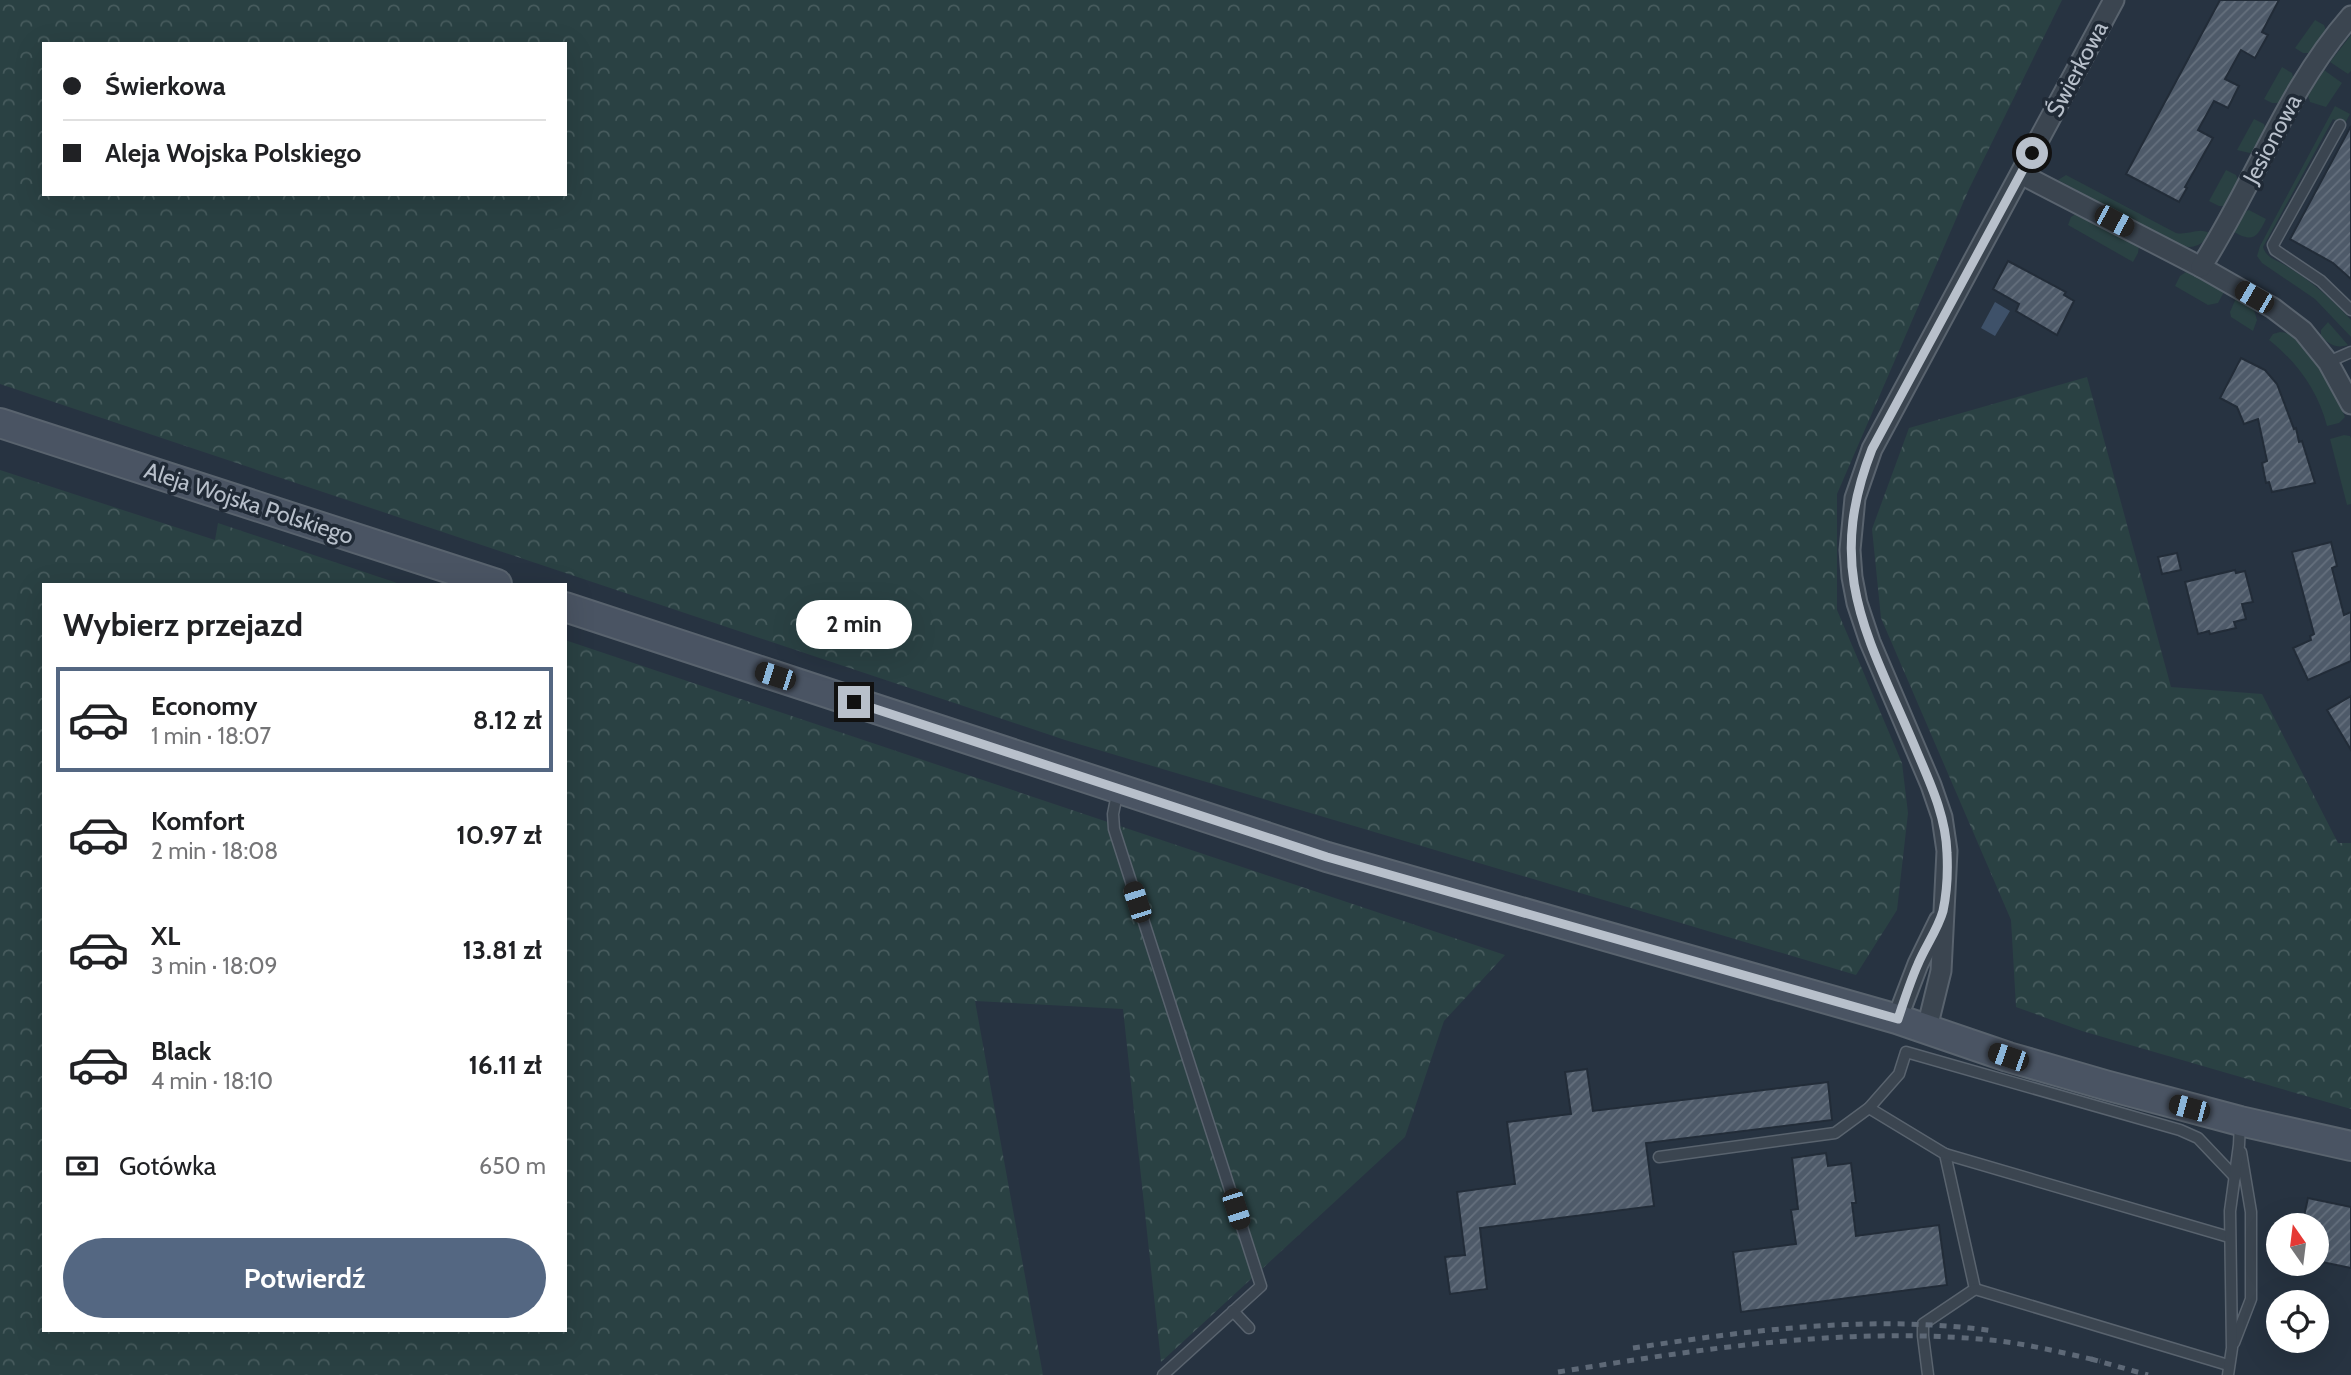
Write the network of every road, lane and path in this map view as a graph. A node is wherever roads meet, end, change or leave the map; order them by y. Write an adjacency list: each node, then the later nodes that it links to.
1 (2113, 0): 4 (street, Świerkowa)
2 (2351, 16): 5 (street, Jesionowa)
3 (2340, 125): 6 (lane)
4 (2021, 174): 5 (street); 14 (street, Świerkowa)
5 (2201, 267): 8 (street)
6 (2351, 310)
7 (2351, 352): 8 (lane)
8 (2329, 362): 9 (street)
9 (2351, 404)
10 (0, 423): 11 (main road, Aleja Wojska Polskiego)
11 (494, 583)
12 (567, 608): 13 (main road)
13 (1118, 789): 15 (main road); 25 (lane)
14 (1942, 914): 15 (street); 16 (street)
15 (1898, 1019): 16 (main road)
16 (1927, 1028): 18 (main road)
17 (1869, 1108): 20 (lane); 21 (lane); 22 (lane)
18 (2239, 1133): 19 (main road); 22 (lane); 27 (lane)
19 (2351, 1146)
20 (1945, 1154): 23 (lane); 24 (lane)
21 (1659, 1157)
22 (2235, 1177): 23 (lane)
23 (2229, 1237): 27 (lane)
24 (1975, 1289): 28 (lane); 30 (lane)
25 (1233, 1311): 26 (lane); 29 (lane)
26 (1249, 1328)
27 (2232, 1348): 28 (lane)
28 (2228, 1370)
29 (1163, 1375)
30 (1928, 1375)

